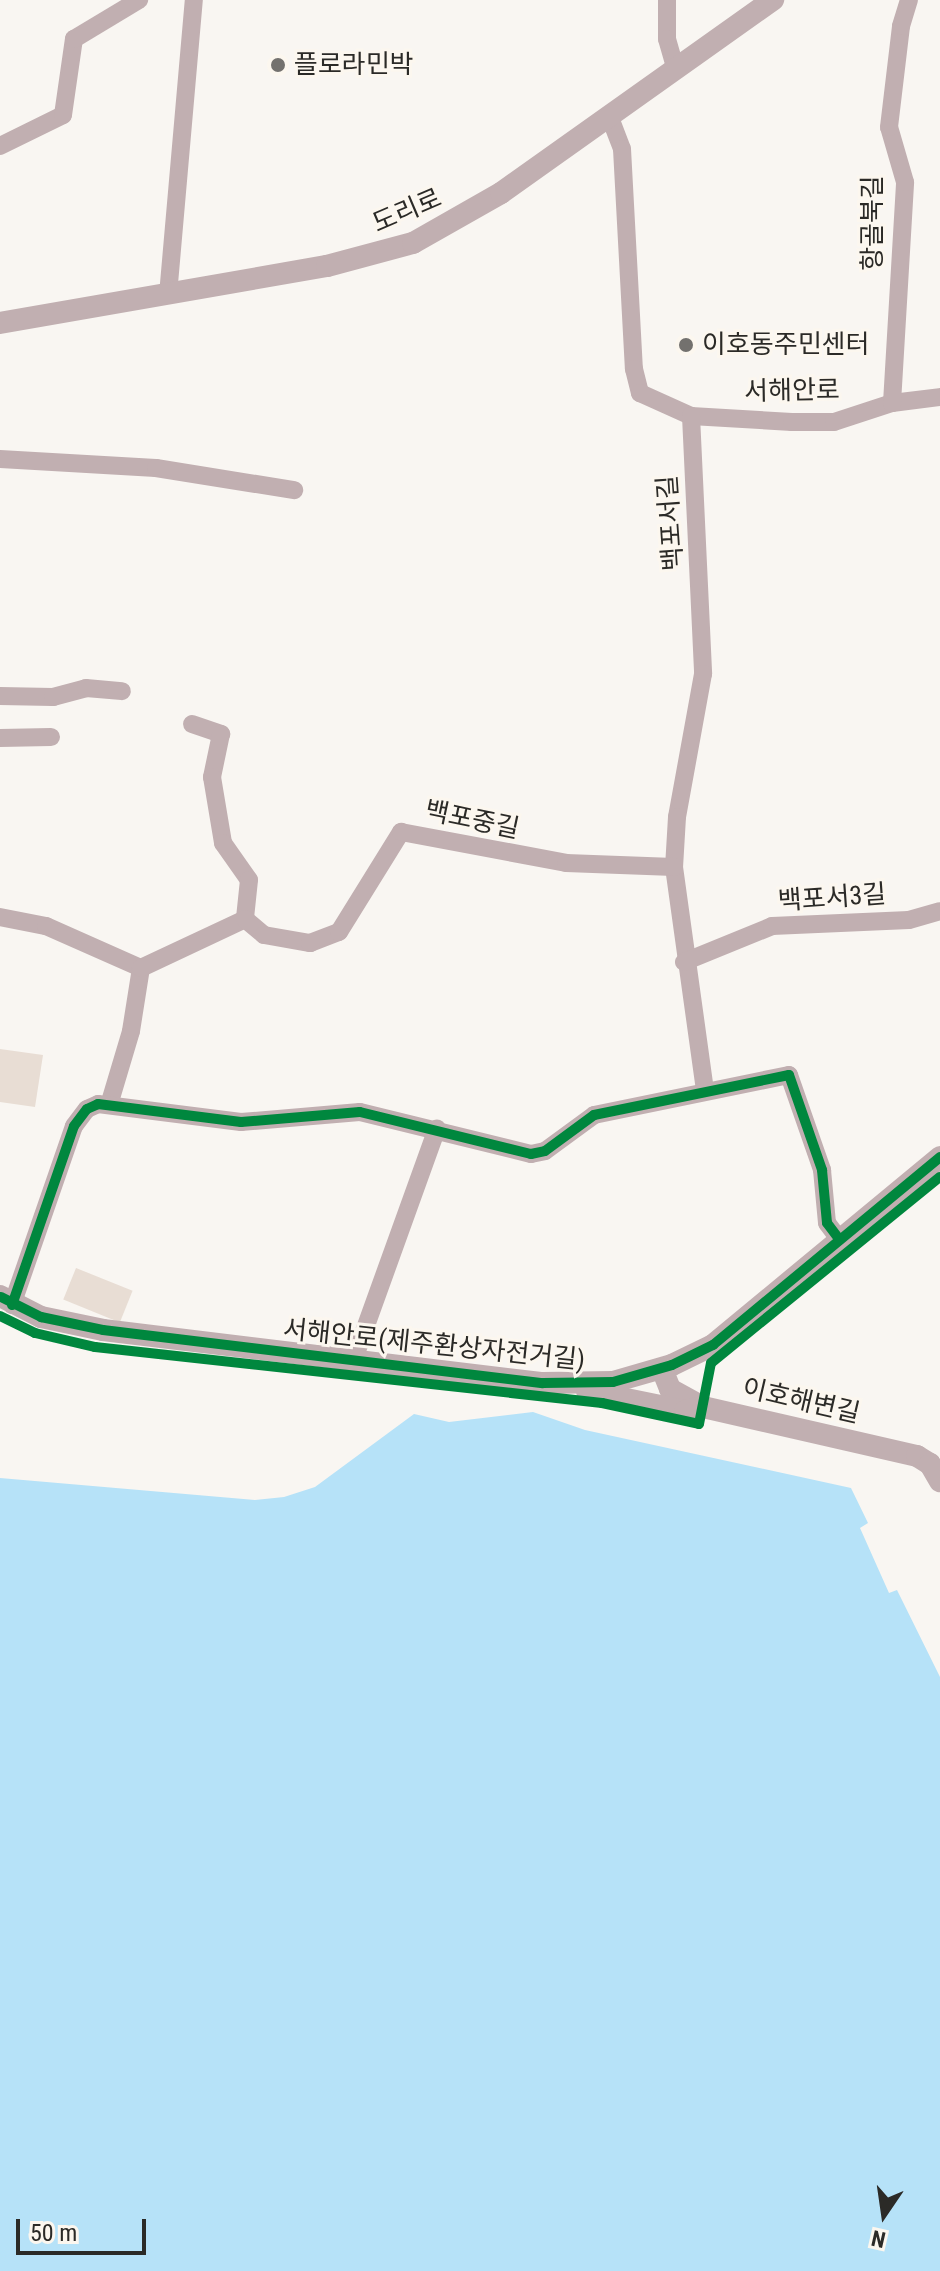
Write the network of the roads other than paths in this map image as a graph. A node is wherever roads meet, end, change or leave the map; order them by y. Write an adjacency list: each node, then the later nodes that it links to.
1 (139, 0): 8 (street)
2 (194, 0): 9 (street)
3 (667, 0): 6 (street)
4 (773, 0): 6 (street, 도리로)
5 (909, 0): 12 (street, 항골북길)
6 (675, 67): 7 (street, 도리로)
7 (609, 115): 9 (street, 도리로); 13 (street)
8 (0, 146)
9 (168, 295): 10 (street, 도리로)
10 (0, 323)
11 (940, 397): 12 (street, 서해안로)
12 (892, 403): 13 (street, 서해안로)
13 (691, 416): 21 (street, 백포서길)
14 (0, 459): 15 (street)
15 (294, 490)
16 (122, 691): 17 (street)
17 (0, 696)
18 (192, 724): 24 (street)
19 (51, 737): 20 (street)
20 (0, 738)
21 (674, 867): 24 (street, 백포중길); 25 (street, 백포서길)
22 (940, 911): 25 (street, 백포서3길)
23 (0, 917): 26 (street)
24 (245, 919): 26 (street)
25 (684, 962): 27 (street, 백포서길)
26 (141, 968): 28 (street)
27 (705, 1090): 29 (street); 31 (street)
28 (109, 1105): 29 (street); 32 (street)
29 (437, 1128): 33 (street)
30 (940, 1157): 31 (street, 서해안로(제주환상자전거길))
31 (840, 1240): 34 (street, 서해안로(제주환상자전거길))
32 (6, 1300): 33 (street, 서해안로(제주환상자전거길))
33 (354, 1359): 35 (street, 서해안로(제주환상자전거길))
34 (662, 1369): 35 (street, 서해안로(제주환상자전거길)); 36 (street)
35 (543, 1383): 36 (street, 이호해변길)
36 (703, 1407): 37 (street, 이호해변길)
37 (940, 1481)

